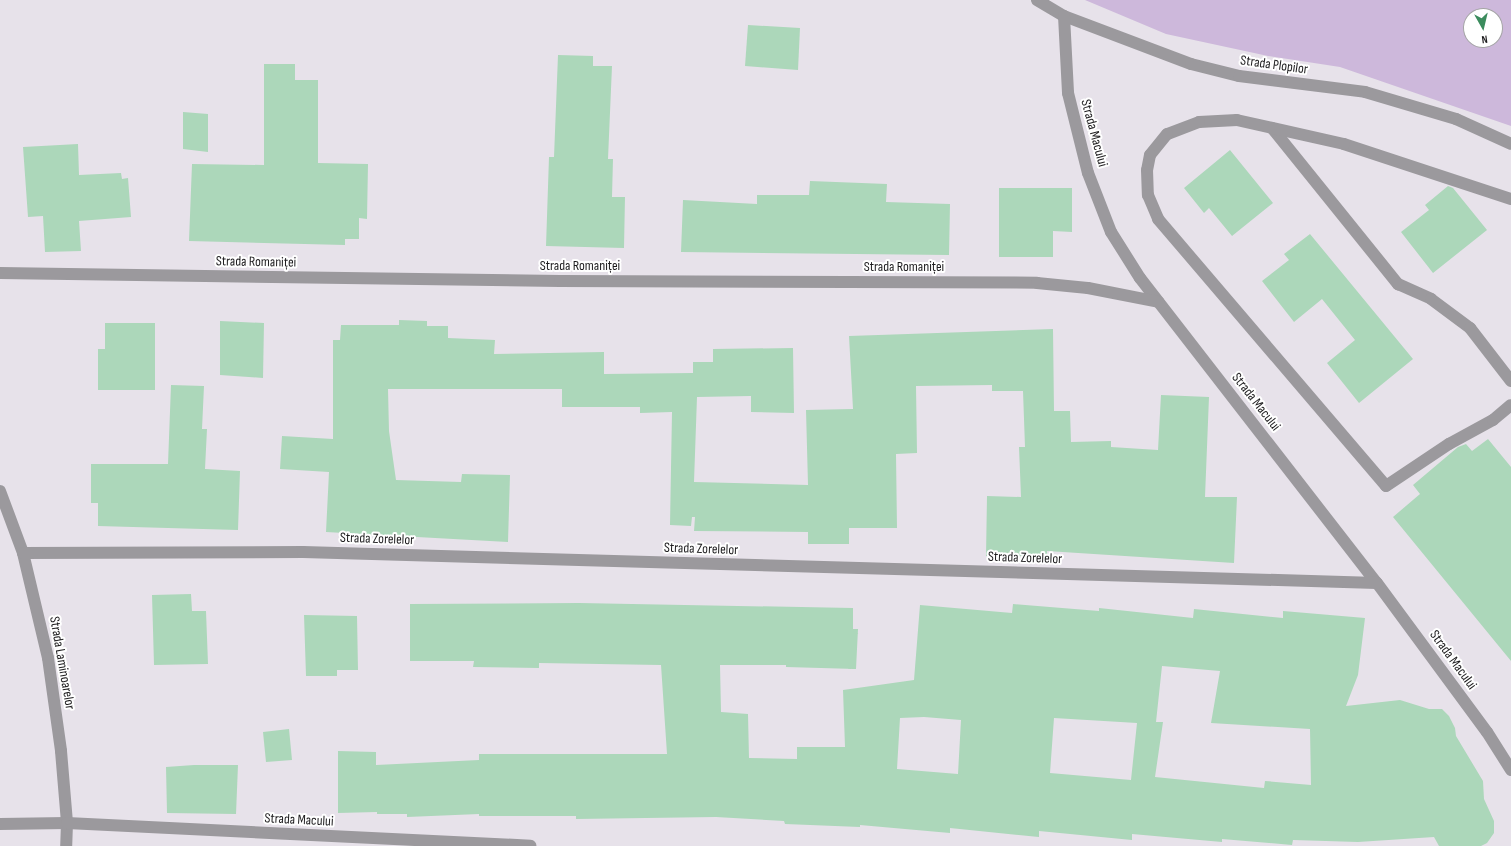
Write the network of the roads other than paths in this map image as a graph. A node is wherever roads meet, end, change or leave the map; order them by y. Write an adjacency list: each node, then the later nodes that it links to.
1 (1037, 0): 2 (street, Strada Plopilor)
2 (1064, 16): 4 (street, Strada Plopilor); 7 (street, Strada Macului)
3 (1272, 128): 5 (street); 8 (street); 9 (street)
4 (1511, 144)
5 (1511, 199)
6 (0, 273): 7 (street, Strada Romaniței)
7 (1159, 302): 12 (street, Strada Macului)
8 (1511, 380)
9 (1511, 404)
10 (0, 491): 11 (street, Strada Laminoarelor)
11 (23, 553): 12 (street, Strada Zorelelor); 15 (street, Strada Laminoarelor)
12 (1377, 583): 13 (street, Strada Macului)
13 (1507, 754): 14 (street, Strada Macului)
14 (1511, 770)
15 (67, 823): 16 (street, Strada Macului); 17 (street, Strada Laminoarelor); 18 (street, Strada Macului)
16 (0, 824)
17 (66, 846)
18 (530, 846)

